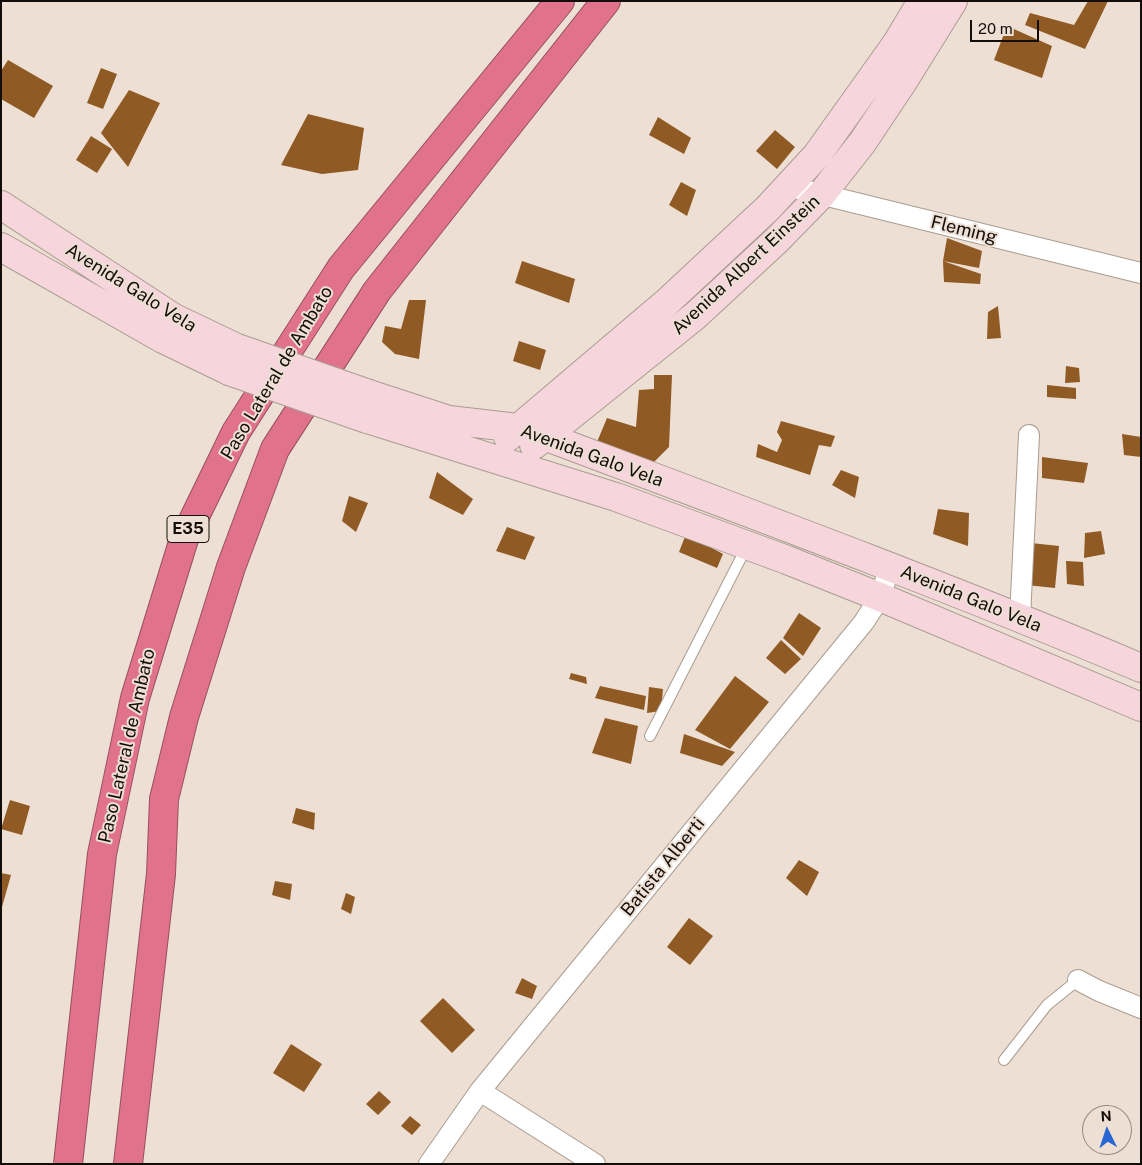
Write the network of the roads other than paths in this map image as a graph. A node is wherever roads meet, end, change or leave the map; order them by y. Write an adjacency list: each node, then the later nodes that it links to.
1 (560, 1): 28 (highway, Paso Lateral de Ambato / E35)
2 (606, 1): 29 (highway)
3 (922, 1): 5 (main road, Avenida Albert Einstein)
4 (953, 1): 6 (main road, Avenida Albert Einstein)
5 (787, 186): 6 (street, Fleming); 12 (main road, Avenida Albert Einstein)
6 (821, 196): 9 (street, Fleming); 14 (main road, Avenida Albert Einstein)
7 (1, 205): 10 (main road, Avenida Galo Vela)
8 (1, 247): 10 (main road, Avenida Galo Vela)
9 (1141, 273)
10 (233, 359): 11 (main road, Avenida Galo Vela, bridge)
11 (368, 407): 12 (main road, Avenida Galo Vela); 15 (main road, Avenida Galo Vela)
12 (518, 428): 14 (main road, Avenida Galo Vela); 15 (main road, Avenida Albert Einstein)
13 (1029, 435): 20 (street)
14 (544, 436): 16 (main road, Avenida Albert Einstein); 18 (main road, Avenida Galo Vela)
15 (488, 458): 16 (main road, Avenida Galo Vela)
16 (513, 465): 17 (main road, Avenida Galo Vela)
17 (748, 545): 19 (main road, Avenida Galo Vela); 23 (lane)
18 (890, 567): 19 (street, Batista Alberti); 20 (main road, Avenida Galo Vela)
19 (880, 597): 22 (main road, Avenida Galo Vela); 27 (street, Batista Alberti)
20 (1020, 617): 21 (main road, Avenida Galo Vela)
21 (1141, 668)
22 (1141, 708)
23 (650, 736)
24 (1078, 980): 25 (street); 26 (lane)
25 (1141, 1008)
26 (1004, 1060)
27 (480, 1091): 30 (street, Batista Alberti); 31 (street)
28 (68, 1164)
29 (128, 1164)
30 (429, 1164)
31 (596, 1164)

